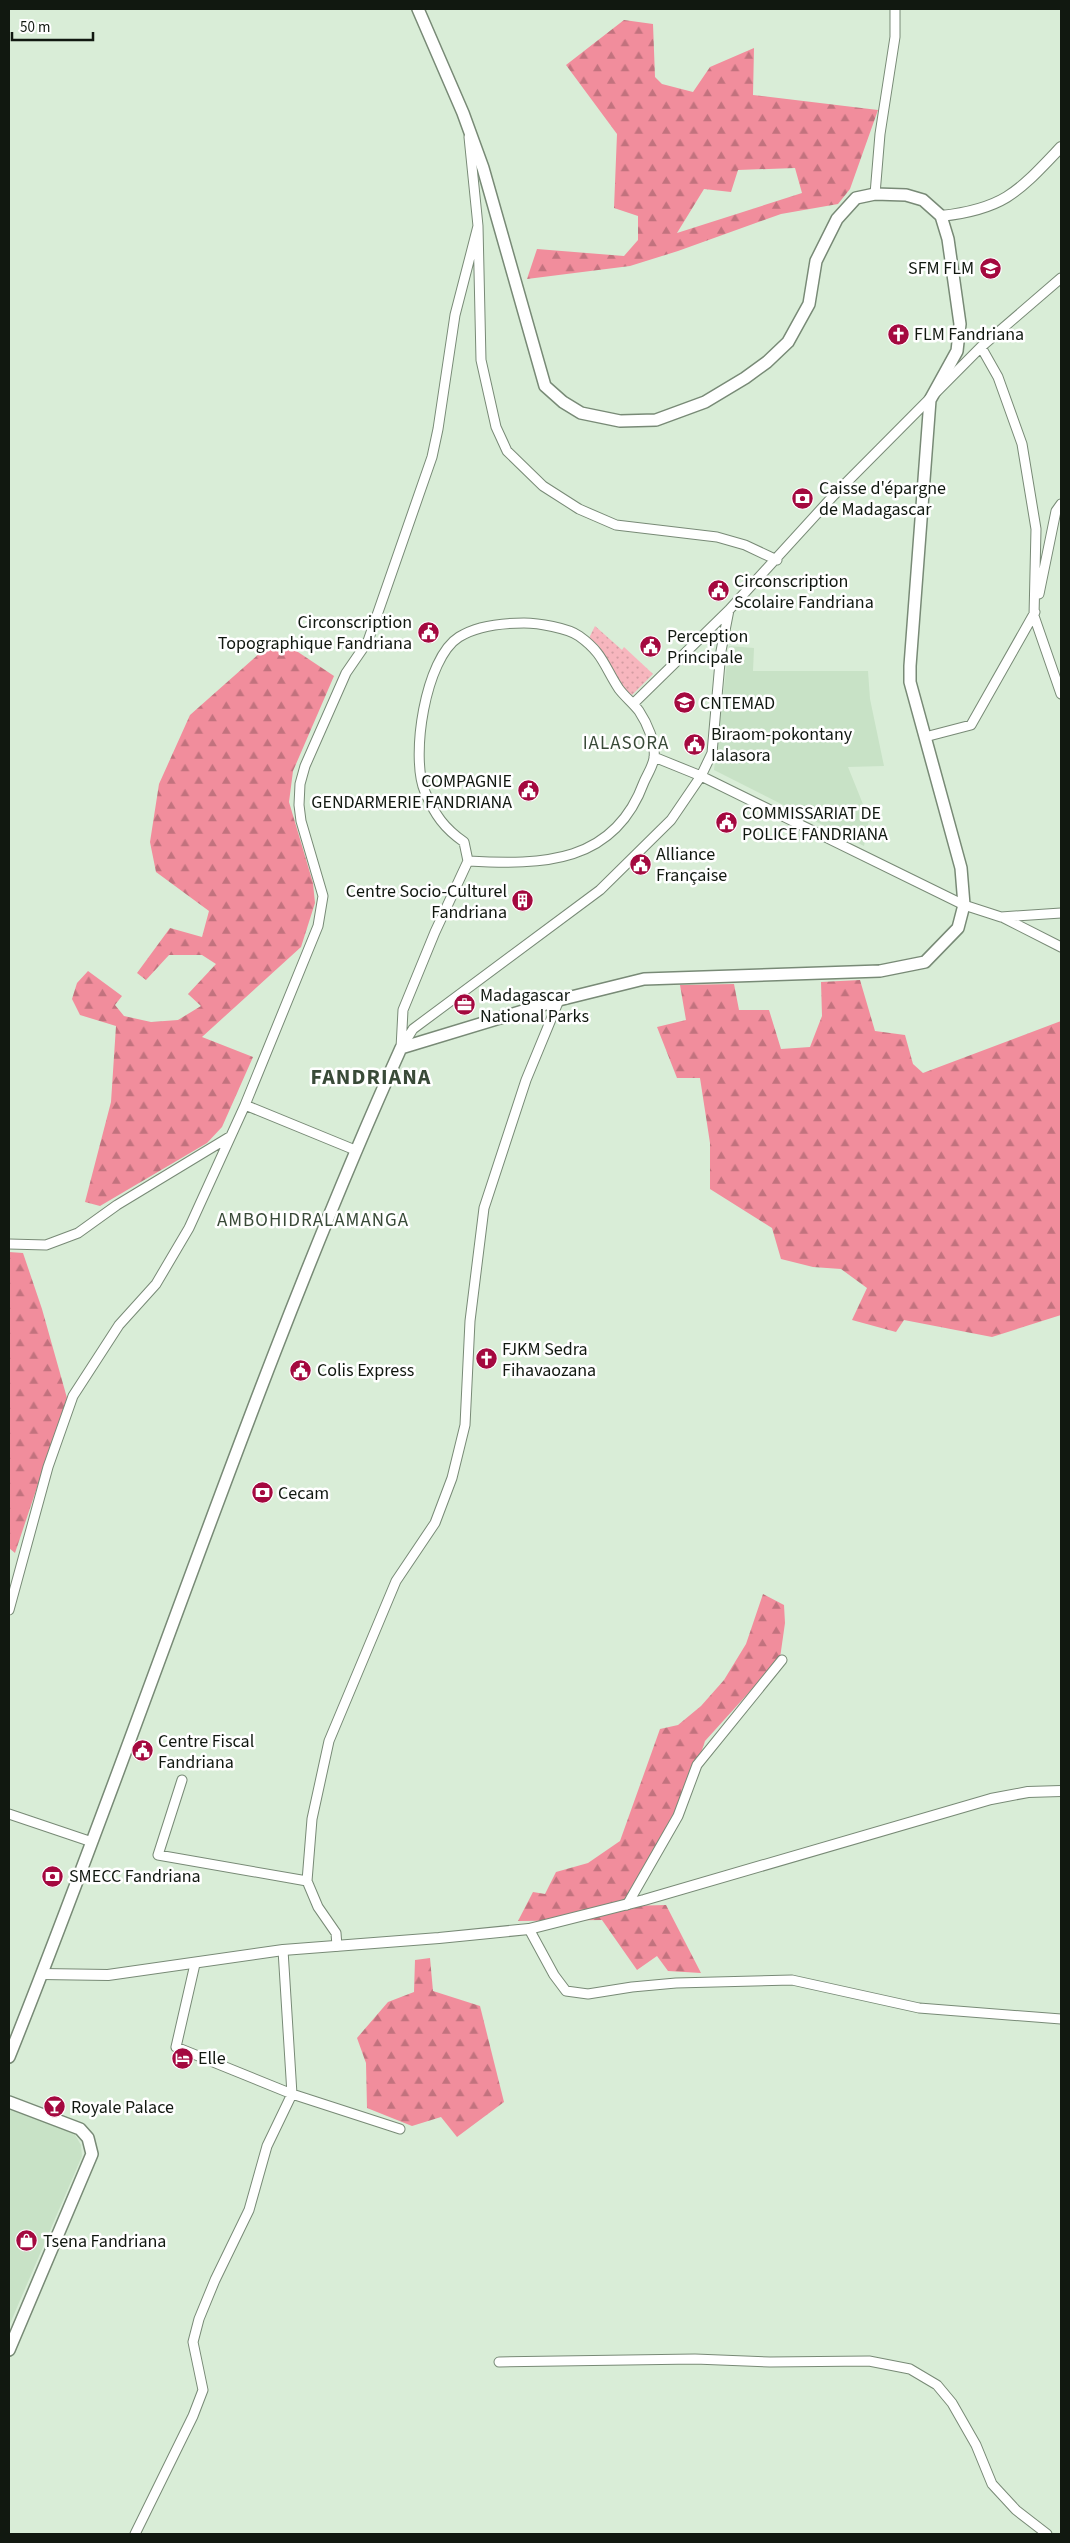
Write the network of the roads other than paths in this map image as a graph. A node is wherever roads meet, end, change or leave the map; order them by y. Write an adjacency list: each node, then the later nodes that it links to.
1 (418, 9): 3 (main road)
2 (895, 9): 5 (street)
3 (468, 127): 5 (main road); 7 (street)
4 (1061, 147): 6 (street)
5 (875, 194): 6 (main road)
6 (941, 216): 10 (main road)
7 (478, 226): 12 (street); 27 (street)
8 (1061, 278): 9 (street)
9 (981, 347): 10 (street); 14 (street)
10 (930, 400): 12 (street); 17 (main road)
11 (1061, 504): 14 (street)
12 (777, 560): 13 (street)
13 (729, 610): 16 (street); 19 (street)
14 (1034, 616): 15 (street); 17 (street)
15 (1061, 694)
16 (634, 704): 18 (street); 20 (street)
17 (925, 737): 21 (main road)
18 (654, 758): 19 (street); 20 (street)
19 (701, 776): 21 (street); 26 (street)
20 (468, 861): 26 (street)
21 (964, 905): 23 (street); 25 (main road)
22 (1061, 913): 23 (street)
23 (1001, 917): 24 (street)
24 (1061, 947)
25 (559, 1000): 26 (main road); 37 (street)
26 (401, 1048): 29 (main road)
27 (245, 1105): 28 (street); 29 (street)
28 (231, 1136): 30 (street); 31 (street)
29 (355, 1150): 36 (main road)
30 (9, 1244)
31 (9, 1610)
32 (782, 1660): 38 (street)
33 (182, 1780): 37 (street)
34 (1061, 1791): 38 (street)
35 (9, 1814): 36 (street)
36 (92, 1842): 43 (main road)
37 (307, 1881): 40 (street)
38 (627, 1905): 39 (street)
39 (529, 1929): 40 (street); 44 (street)
40 (337, 1946): 41 (street)
41 (283, 1950): 42 (street); 46 (street)
42 (195, 1964): 43 (street); 46 (street)
43 (42, 1974): 45 (main road)
44 (1061, 2020)
45 (9, 2057)
46 (292, 2094): 48 (street); 51 (street)
47 (9, 2102): 49 (main road)
48 (400, 2129)
49 (9, 2350)
50 (499, 2362): 52 (street)
51 (135, 2534)
52 (1047, 2534)

